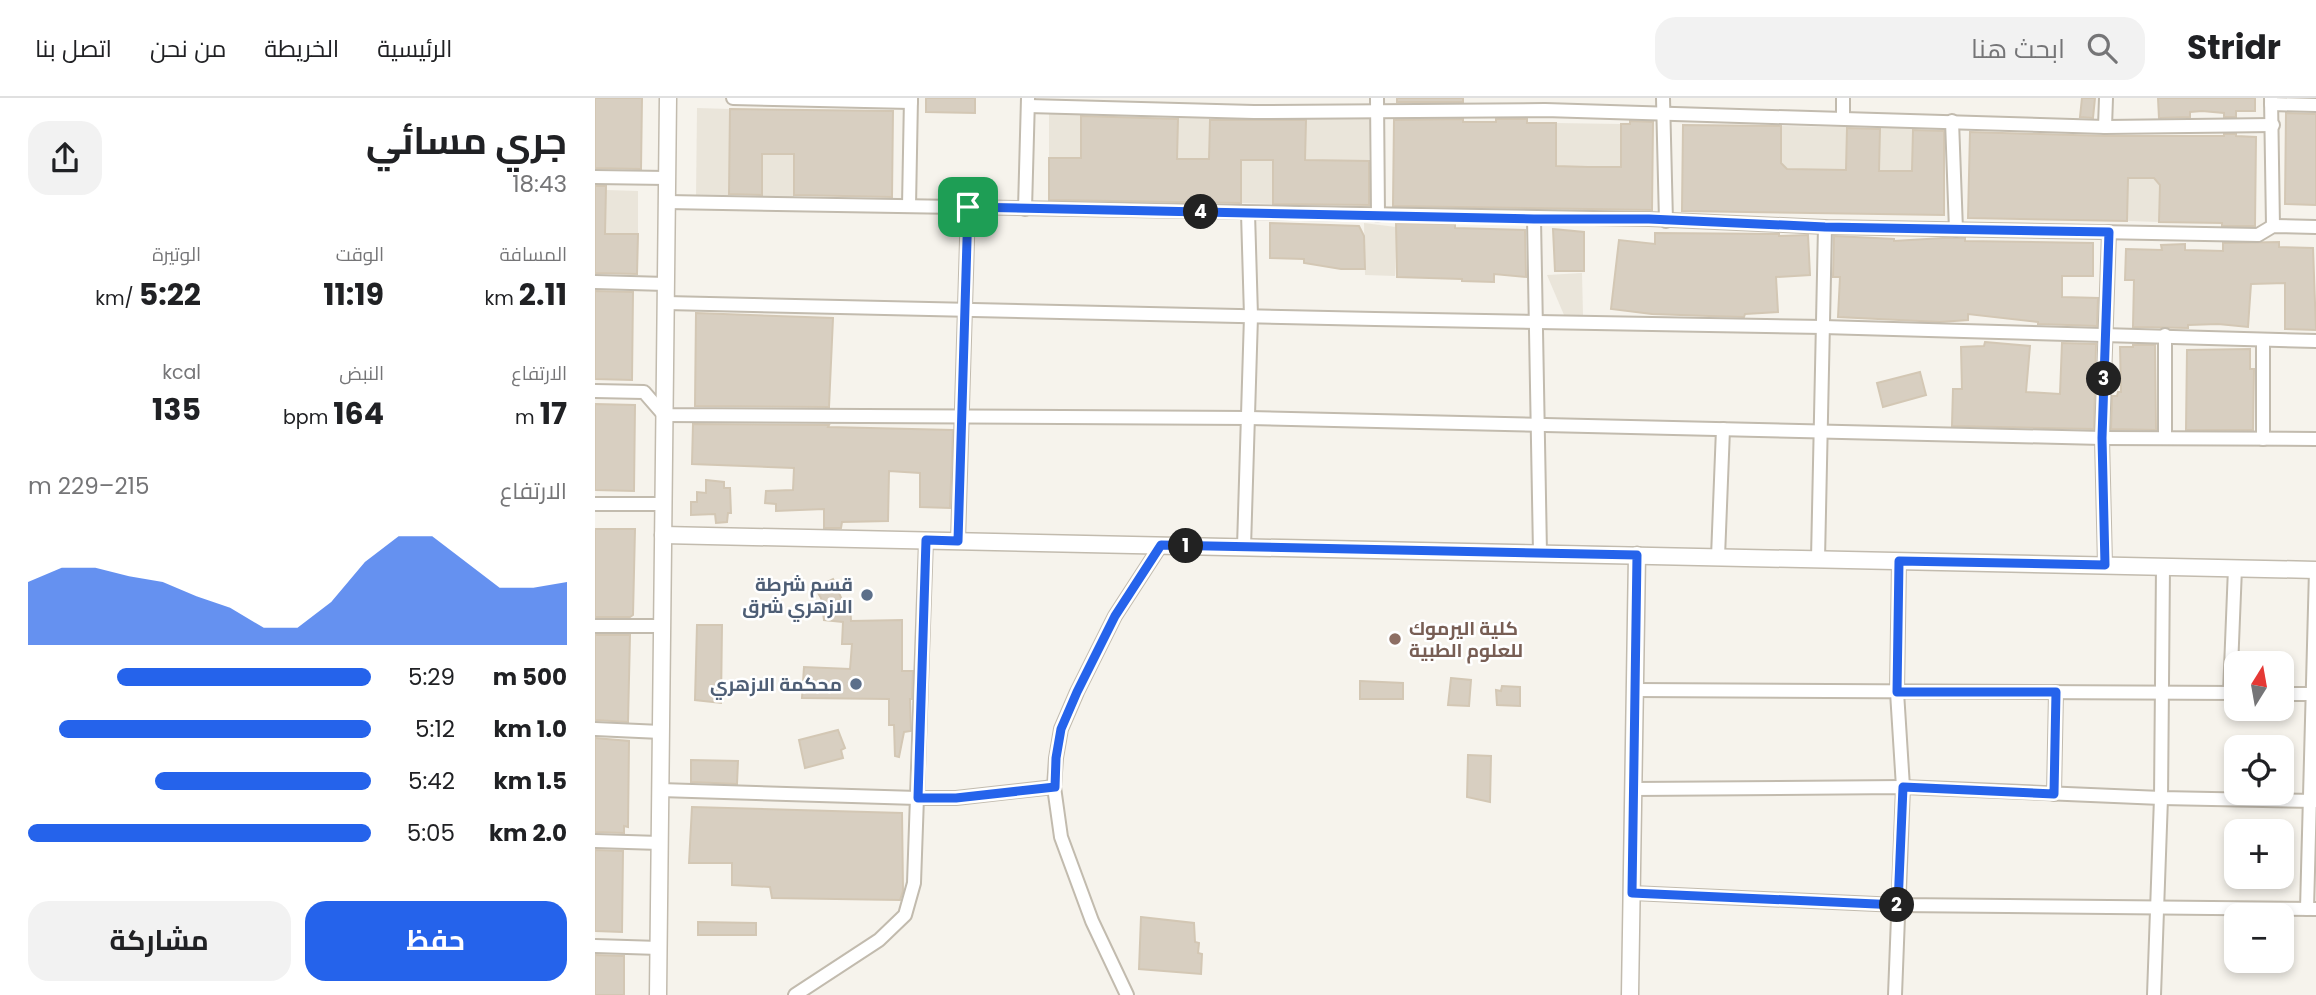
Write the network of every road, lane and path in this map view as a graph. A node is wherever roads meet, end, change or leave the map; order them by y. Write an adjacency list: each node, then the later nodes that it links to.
1 (668, 98): 19 (street)
2 (733, 98): 6 (street)
3 (1663, 98): 13 (street)
4 (1843, 98): 14 (street)
5 (2106, 98): 17 (street)
6 (911, 100): 21 (street)
7 (2271, 101): 12 (street); 16 (street)
8 (1028, 102): 11 (street); 23 (street)
9 (1377, 104): 10 (street); 11 (street); 25 (street)
10 (1545, 104): 13 (street)
11 (1254, 105)
12 (2316, 105)
13 (1664, 114): 14 (street); 27 (street)
14 (1843, 118): 15 (street)
15 (1952, 121): 17 (street); 31 (street)
16 (2273, 125): 17 (street); 28 (street)
17 (2105, 127)
18 (595, 177): 19 (street)
19 (667, 178): 20 (street)
20 (667, 202): 21 (street); 34 (street)
21 (909, 206): 22 (street)
22 (968, 207): 23 (street); 36 (street)
23 (1025, 209): 24 (street)
24 (1248, 213): 25 (street); 37 (street)
25 (1378, 215): 26 (street)
26 (1534, 219): 27 (street); 38 (street)
27 (1666, 221): 29 (street)
28 (2273, 226): 30 (street); 32 (street)
29 (1825, 227): 31 (street); 39 (street)
30 (2316, 227)
31 (1956, 230): 32 (street)
32 (2109, 232): 40 (street)
33 (595, 282): 34 (street)
34 (666, 284): 35 (street)
35 (666, 303): 36 (street); 45 (street)
36 (965, 309): 37 (street); 46 (street)
37 (1251, 316): 38 (street); 47 (street)
38 (1536, 320): 39 (street); 48 (street)
39 (1823, 327): 40 (street); 50 (street)
40 (2106, 334): 41 (street); 51 (street)
41 (2165, 335): 42 (street); 52 (street)
42 (2263, 340): 43 (street); 53 (street)
43 (2316, 341)
44 (595, 391): 45 (street)
45 (664, 415): 46 (street); 56 (street)
46 (960, 418): 47 (street); 59 (street)
47 (1249, 418): 48 (street); 61 (street)
48 (1538, 425): 49 (street); 62 (street)
49 (1723, 429): 50 (street); 64 (street)
50 (1821, 432): 51 (street); 65 (street)
51 (2102, 438): 52 (street); 67 (street)
52 (2165, 438): 53 (street)
53 (2263, 439): 54 (street)
54 (2316, 439)
55 (595, 504): 56 (street)
56 (664, 504): 57 (street)
57 (663, 535): 58 (street); 72 (street)
58 (926, 540): 59 (street); 88 (street)
59 (958, 541): 60 (street)
60 (1161, 545): 61 (street); 83 (street)
61 (1244, 547): 62 (street)
62 (1540, 553): 63 (street)
63 (1637, 555): 64 (street); 74 (street)
64 (1718, 557): 65 (street)
65 (1818, 559): 66 (street)
66 (1899, 561): 67 (street); 75 (street)
67 (2105, 565): 68 (street)
68 (2163, 566): 69 (street); 77 (street)
69 (2235, 568): 70 (street); 73 (street)
70 (2316, 570): 80 (street)
71 (595, 625): 72 (street)
72 (662, 626): 82 (street)
73 (2234, 651)
74 (1635, 690): 75 (street); 85 (street)
75 (1897, 692): 76 (street); 84 (street)
76 (2056, 692): 77 (street); 87 (street)
77 (2160, 692): 78 (street); 89 (street)
78 (2224, 693)
79 (2294, 694): 80 (street)
80 (2314, 694): 90 (street)
81 (595, 729): 82 (street)
82 (661, 732): 86 (street)
83 (1055, 787): 88 (street); 101 (street)
84 (1903, 787): 85 (street); 87 (street); 94 (street)
85 (1633, 789): 93 (street)
86 (660, 790): 88 (street); 92 (street)
87 (2054, 794): 89 (street)
88 (918, 798): 100 (street)
89 (2161, 798): 90 (street); 95 (street)
90 (2313, 801): 96 (street)
91 (595, 841): 92 (street)
92 (660, 843): 98 (street)
93 (1632, 893): 94 (street); 102 (street)
94 (1898, 905): 95 (street); 103 (street)
95 (2157, 906): 96 (street); 104 (street)
96 (2311, 909)
97 (595, 946): 98 (street)
98 (659, 947): 99 (street)
99 (658, 995)
100 (795, 995)
101 (1127, 995)
102 (1630, 995)
103 (1895, 995)
104 (2154, 995)

